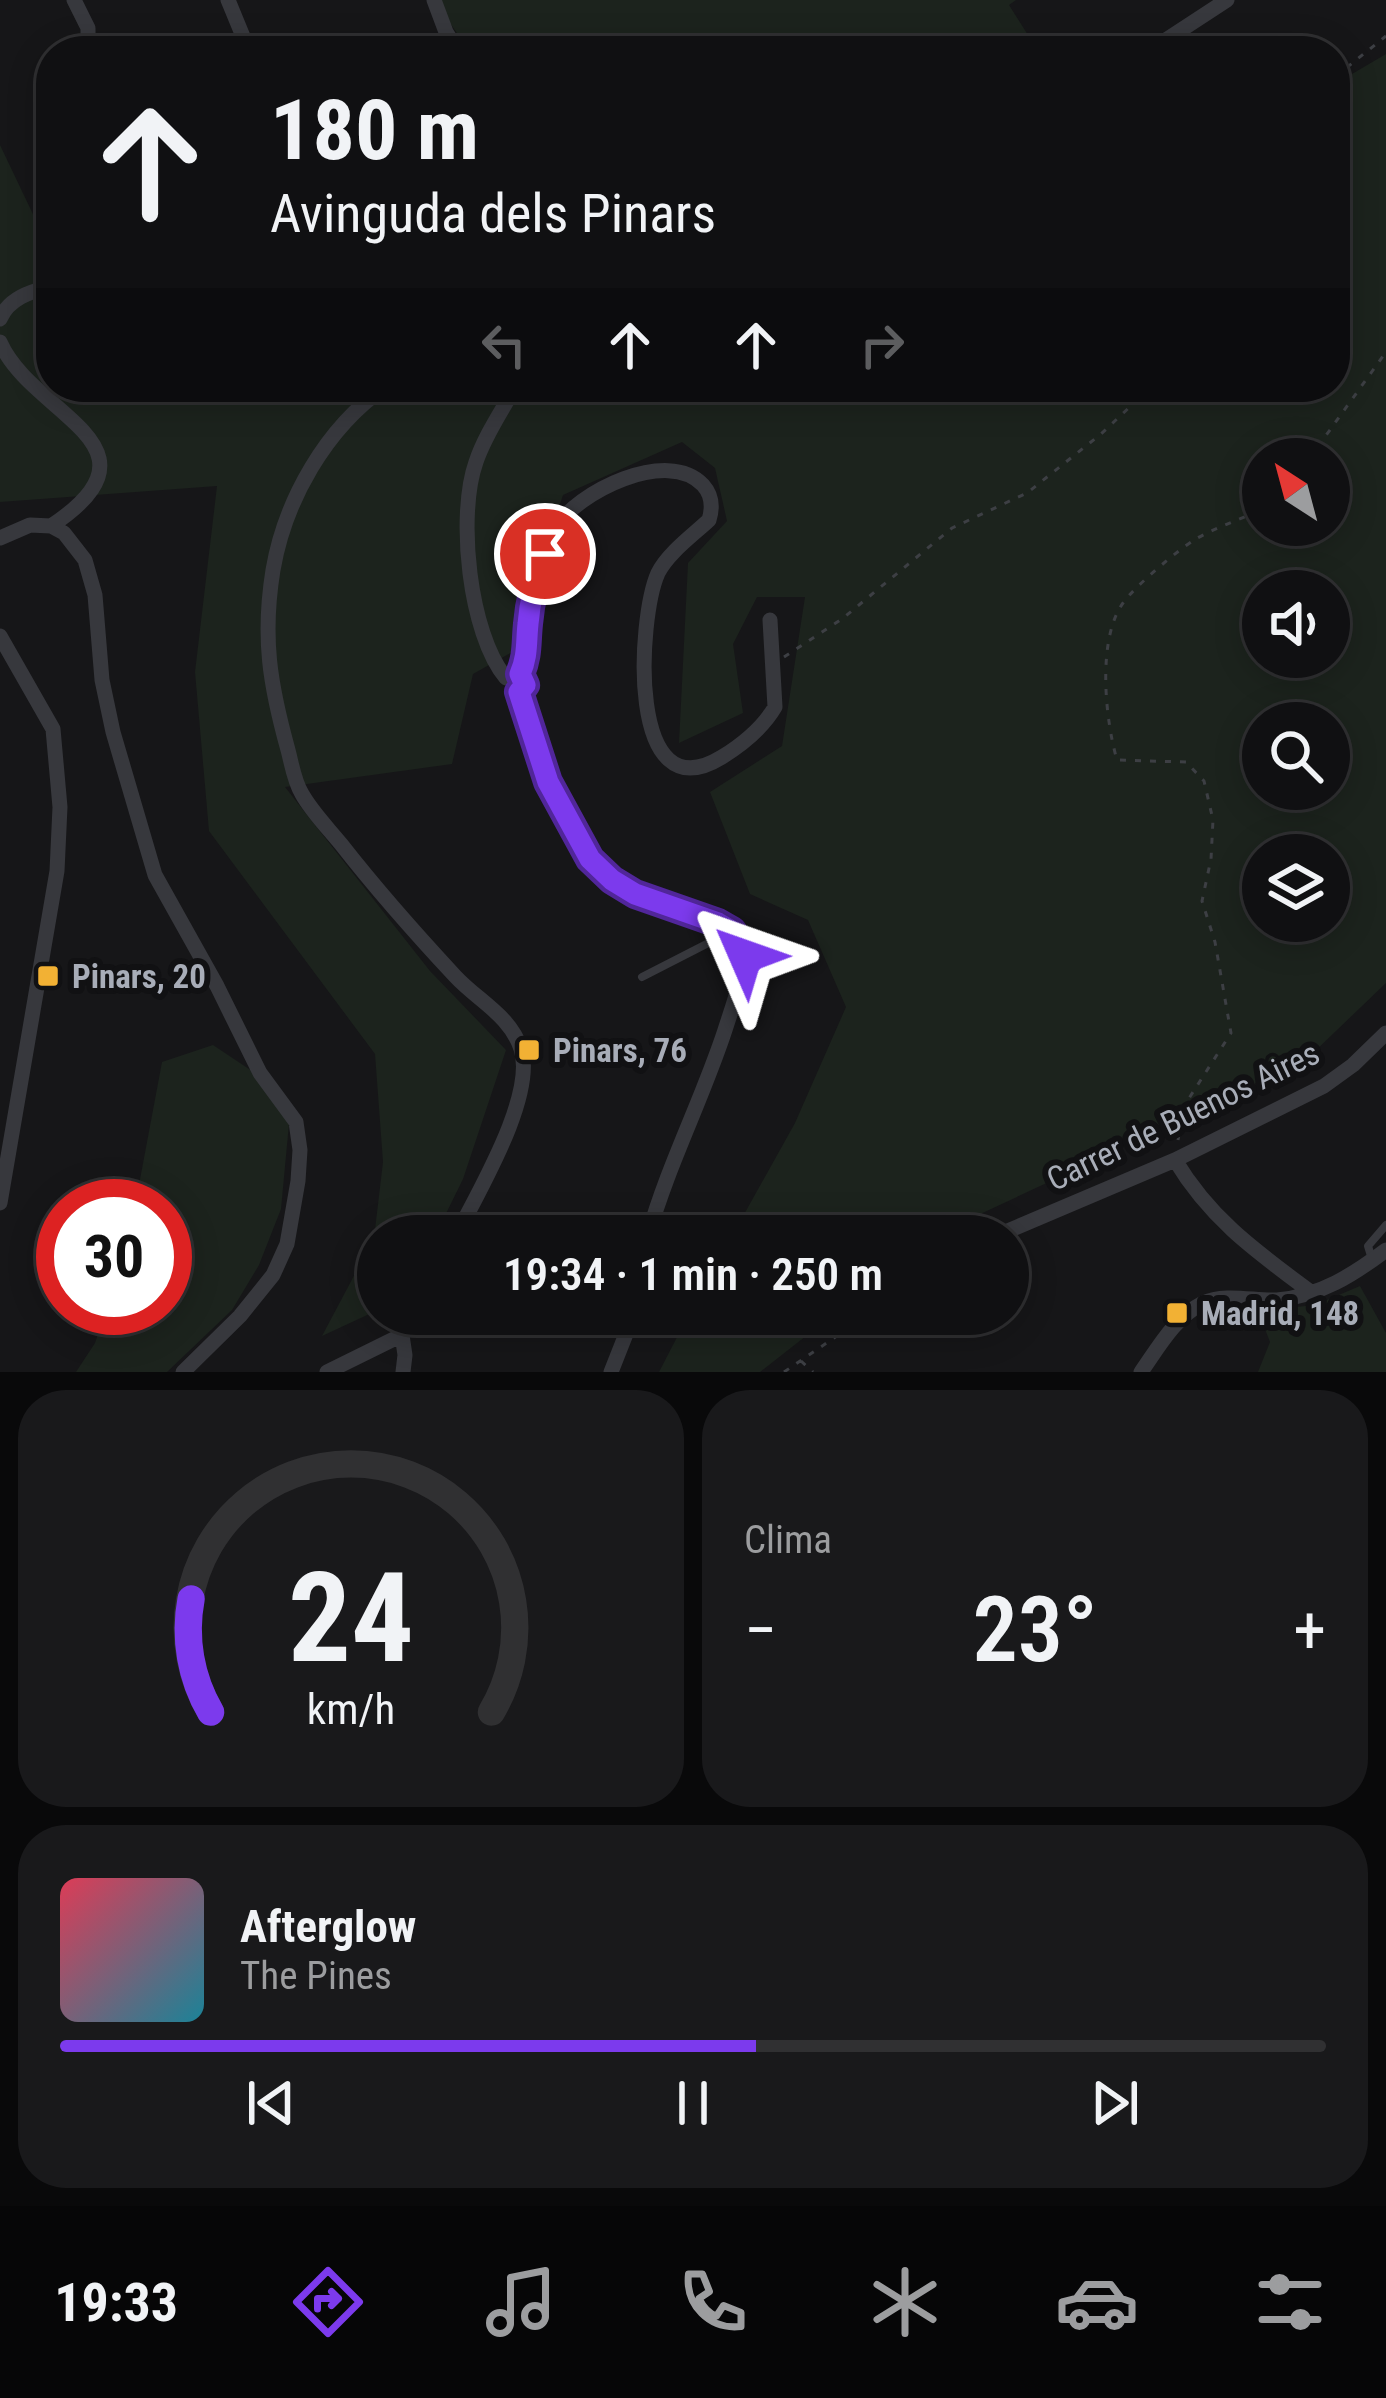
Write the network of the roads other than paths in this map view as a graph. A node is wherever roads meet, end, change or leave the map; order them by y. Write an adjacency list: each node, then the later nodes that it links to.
1 (74, 0): 5 (street)
2 (228, 0): 6 (street)
3 (434, 0): 7 (street)
4 (1227, 0): 8 (street)
5 (88, 36)
6 (243, 36)
7 (450, 36)
8 (1173, 36)
9 (36, 292): 10 (street)
10 (0, 319)
11 (0, 342): 12 (street)
12 (36, 389)
13 (50, 402): 16 (street)
14 (367, 402): 26 (street)
15 (507, 402): 20 (street)
16 (51, 526): 17 (street); 34 (street)
17 (0, 538)
18 (770, 620): 20 (street)
19 (0, 636): 25 (street)
20 (513, 676): 21 (street)
21 (732, 931): 22 (lane); 27 (street)
22 (642, 977)
23 (1386, 1033): 24 (street, Carrer de Buenos Aires)
24 (1175, 1160): 28 (street, Carrer de Buenos Aires); 31 (street)
25 (0, 1203)
26 (466, 1215)
27 (655, 1215)
28 (1029, 1222)
29 (1386, 1225): 30 (lane)
30 (1379, 1255): 31 (street)
31 (1312, 1293): 38 (street)
32 (402, 1335): 35 (street); 36 (street)
33 (626, 1335): 37 (street)
34 (183, 1372)
35 (327, 1372)
36 (403, 1372)
37 (611, 1372)
38 (1141, 1372)

